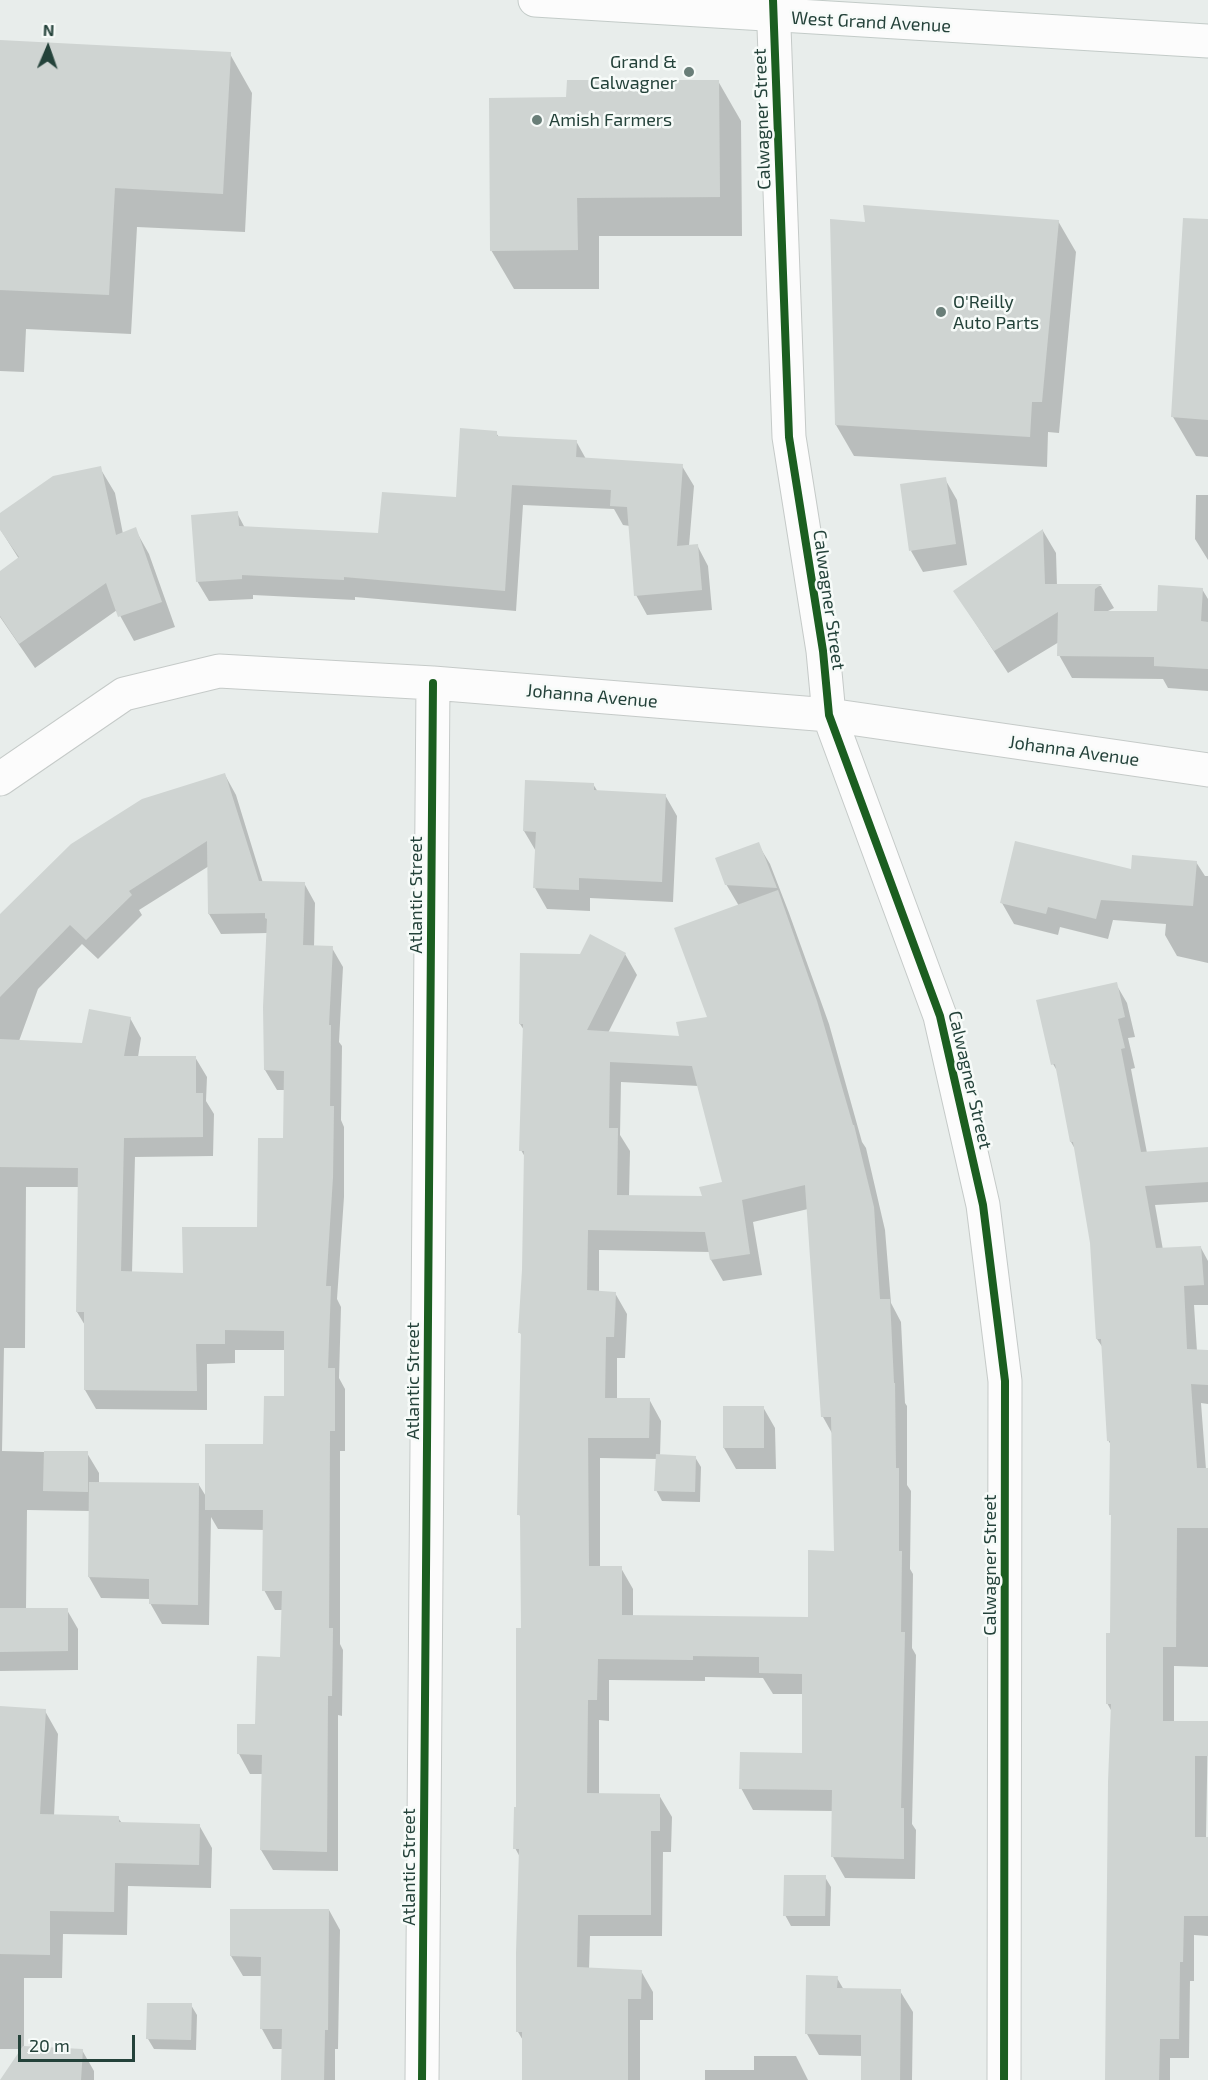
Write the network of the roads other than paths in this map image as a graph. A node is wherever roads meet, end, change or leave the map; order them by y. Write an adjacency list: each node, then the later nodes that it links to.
1 (535, 0): 2 (street, West Grand Avenue)
2 (773, 8): 3 (street, West Grand Avenue); 5 (street, Calwagner Street)
3 (1208, 41)
4 (433, 683): 5 (street, Johanna Avenue); 7 (street, Johanna Avenue); 8 (street, Atlantic Street)
5 (829, 715): 6 (street, Johanna Avenue); 9 (street, Calwagner Street)
6 (1208, 770)
7 (0, 779)
8 (423, 2080)
9 (1004, 2080)

